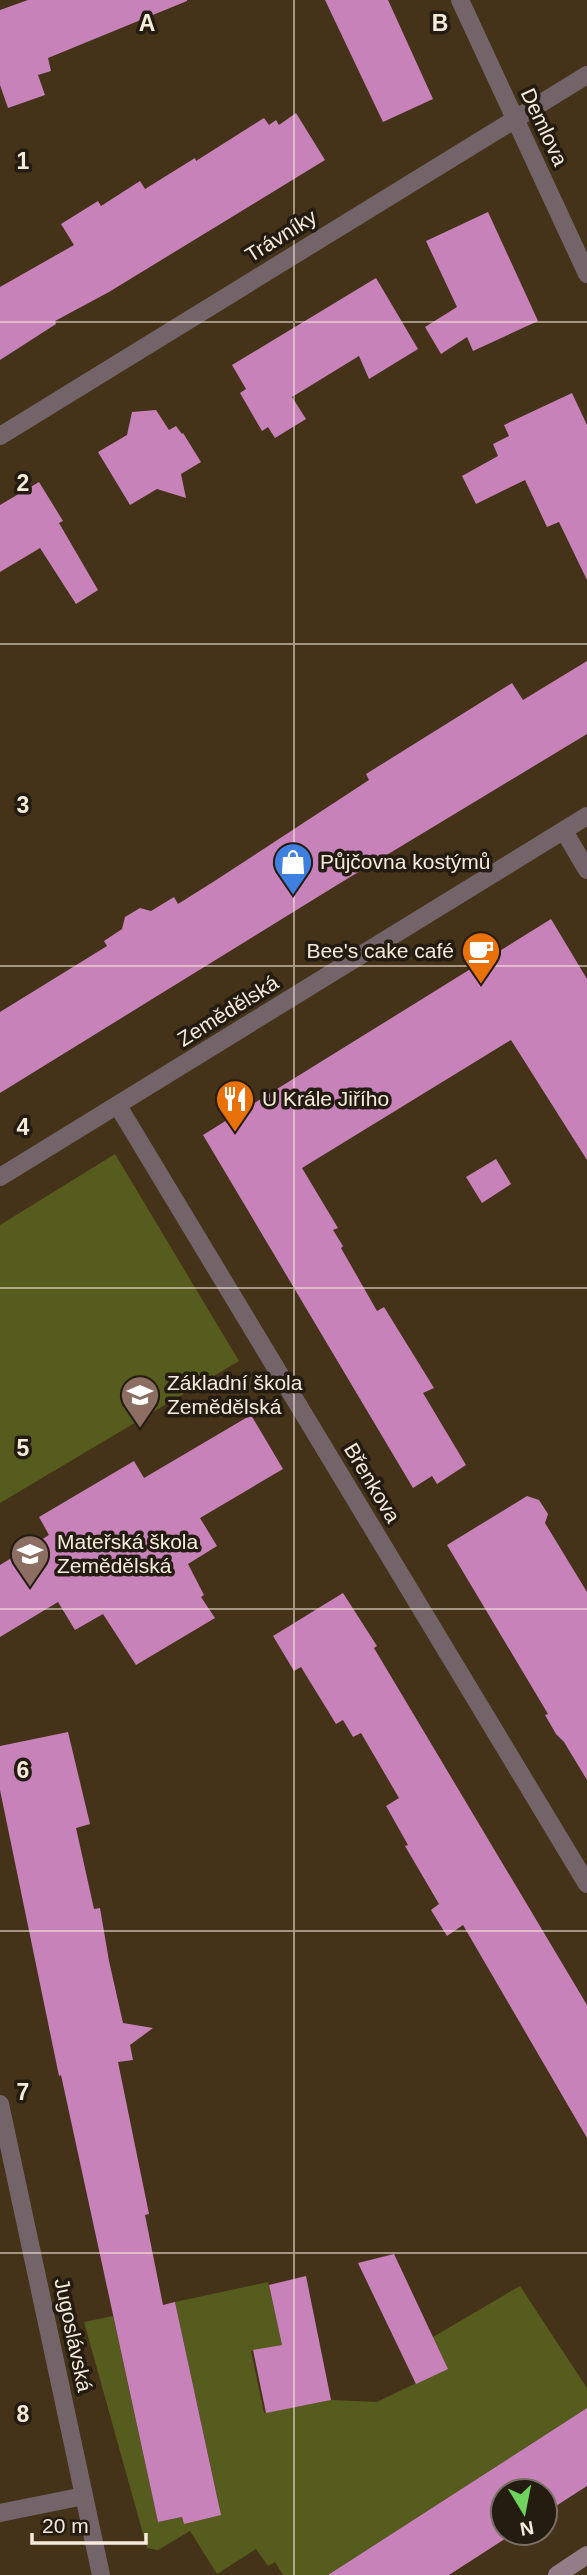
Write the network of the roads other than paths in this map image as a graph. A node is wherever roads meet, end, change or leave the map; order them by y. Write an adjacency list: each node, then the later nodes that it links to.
1 (460, 0): 3 (street, Demlova)
2 (587, 75): 3 (street, Trávníky)
3 (515, 118): 4 (street, Demlova); 5 (street, Trávníky)
4 (587, 274)
5 (0, 436)
6 (587, 816): 7 (street, Zemědělská)
7 (564, 831): 8 (street); 9 (street, Zemědělská)
8 (587, 870)
9 (118, 1105): 10 (street, Zemědělská); 11 (street, Břenkova)
10 (0, 1177)
11 (587, 1884)
12 (0, 2104): 13 (street, Jugoslávská)
13 (84, 2496): 14 (street); 16 (street, Jugoslávská)
14 (0, 2513)
15 (587, 2556): 17 (main road)
16 (101, 2575)
17 (557, 2575)

